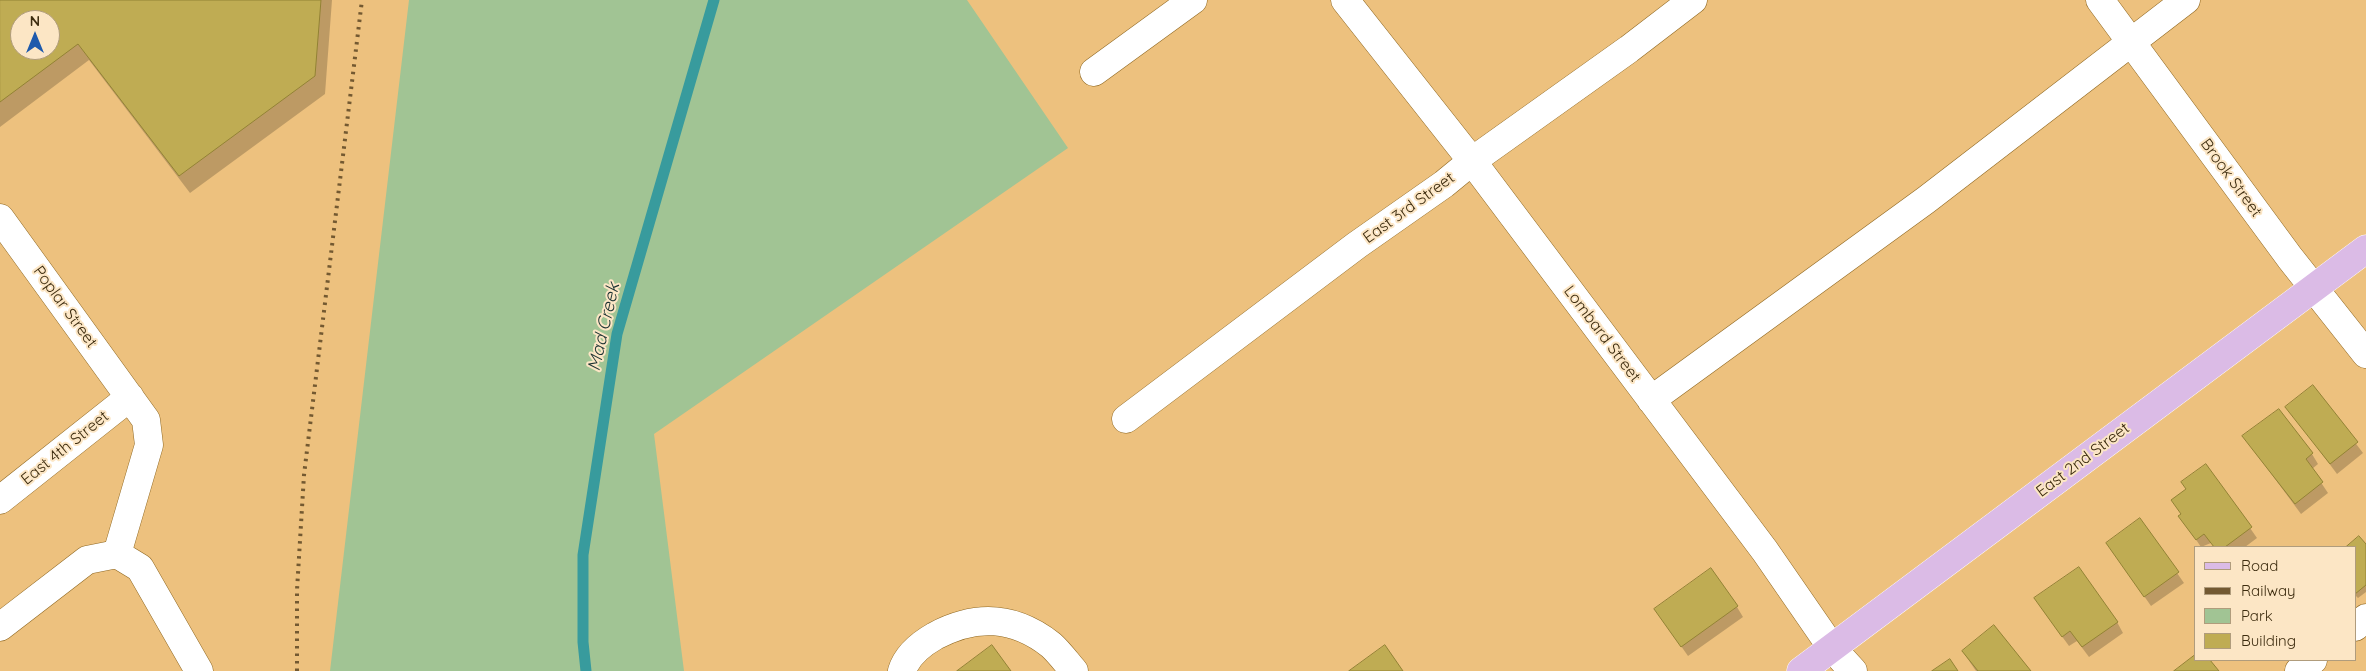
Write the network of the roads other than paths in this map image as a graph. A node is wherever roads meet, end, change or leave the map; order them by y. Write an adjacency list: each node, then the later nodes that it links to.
1 (1193, 0): 7 (street)
2 (1345, 0): 8 (street, Lombard Street)
3 (1693, 0): 8 (street, East 3rd Street)
4 (2100, 0): 6 (street, Brook Street)
5 (2186, 0): 6 (street)
6 (2130, 41): 11 (street, Brook Street); 14 (street)
7 (1094, 72)
8 (1472, 161): 14 (street, Lombard Street); 15 (street, East 3rd Street)
9 (0, 218): 13 (street, Poplar Street)
10 (2366, 249): 11 (main road, East 2nd Street)
11 (2314, 288): 12 (street, Brook Street); 21 (main road, East 2nd Street)
12 (2366, 354)
13 (130, 397): 16 (street, East 4th Street); 17 (street, Poplar Street)
14 (1651, 400): 21 (street, Lombard Street)
15 (1126, 418)
16 (0, 500)
17 (117, 554): 20 (street); 23 (street)
18 (2366, 618): 19 (street)
19 (2356, 626)
20 (0, 627)
21 (1832, 648): 26 (main road, East 2nd Street); 27 (street, Lombard Street)
22 (2312, 661): 28 (street)
23 (199, 671)
24 (902, 671): 25 (street)
25 (1074, 671)
26 (1800, 671)
27 (1854, 671)
28 (2299, 671)

